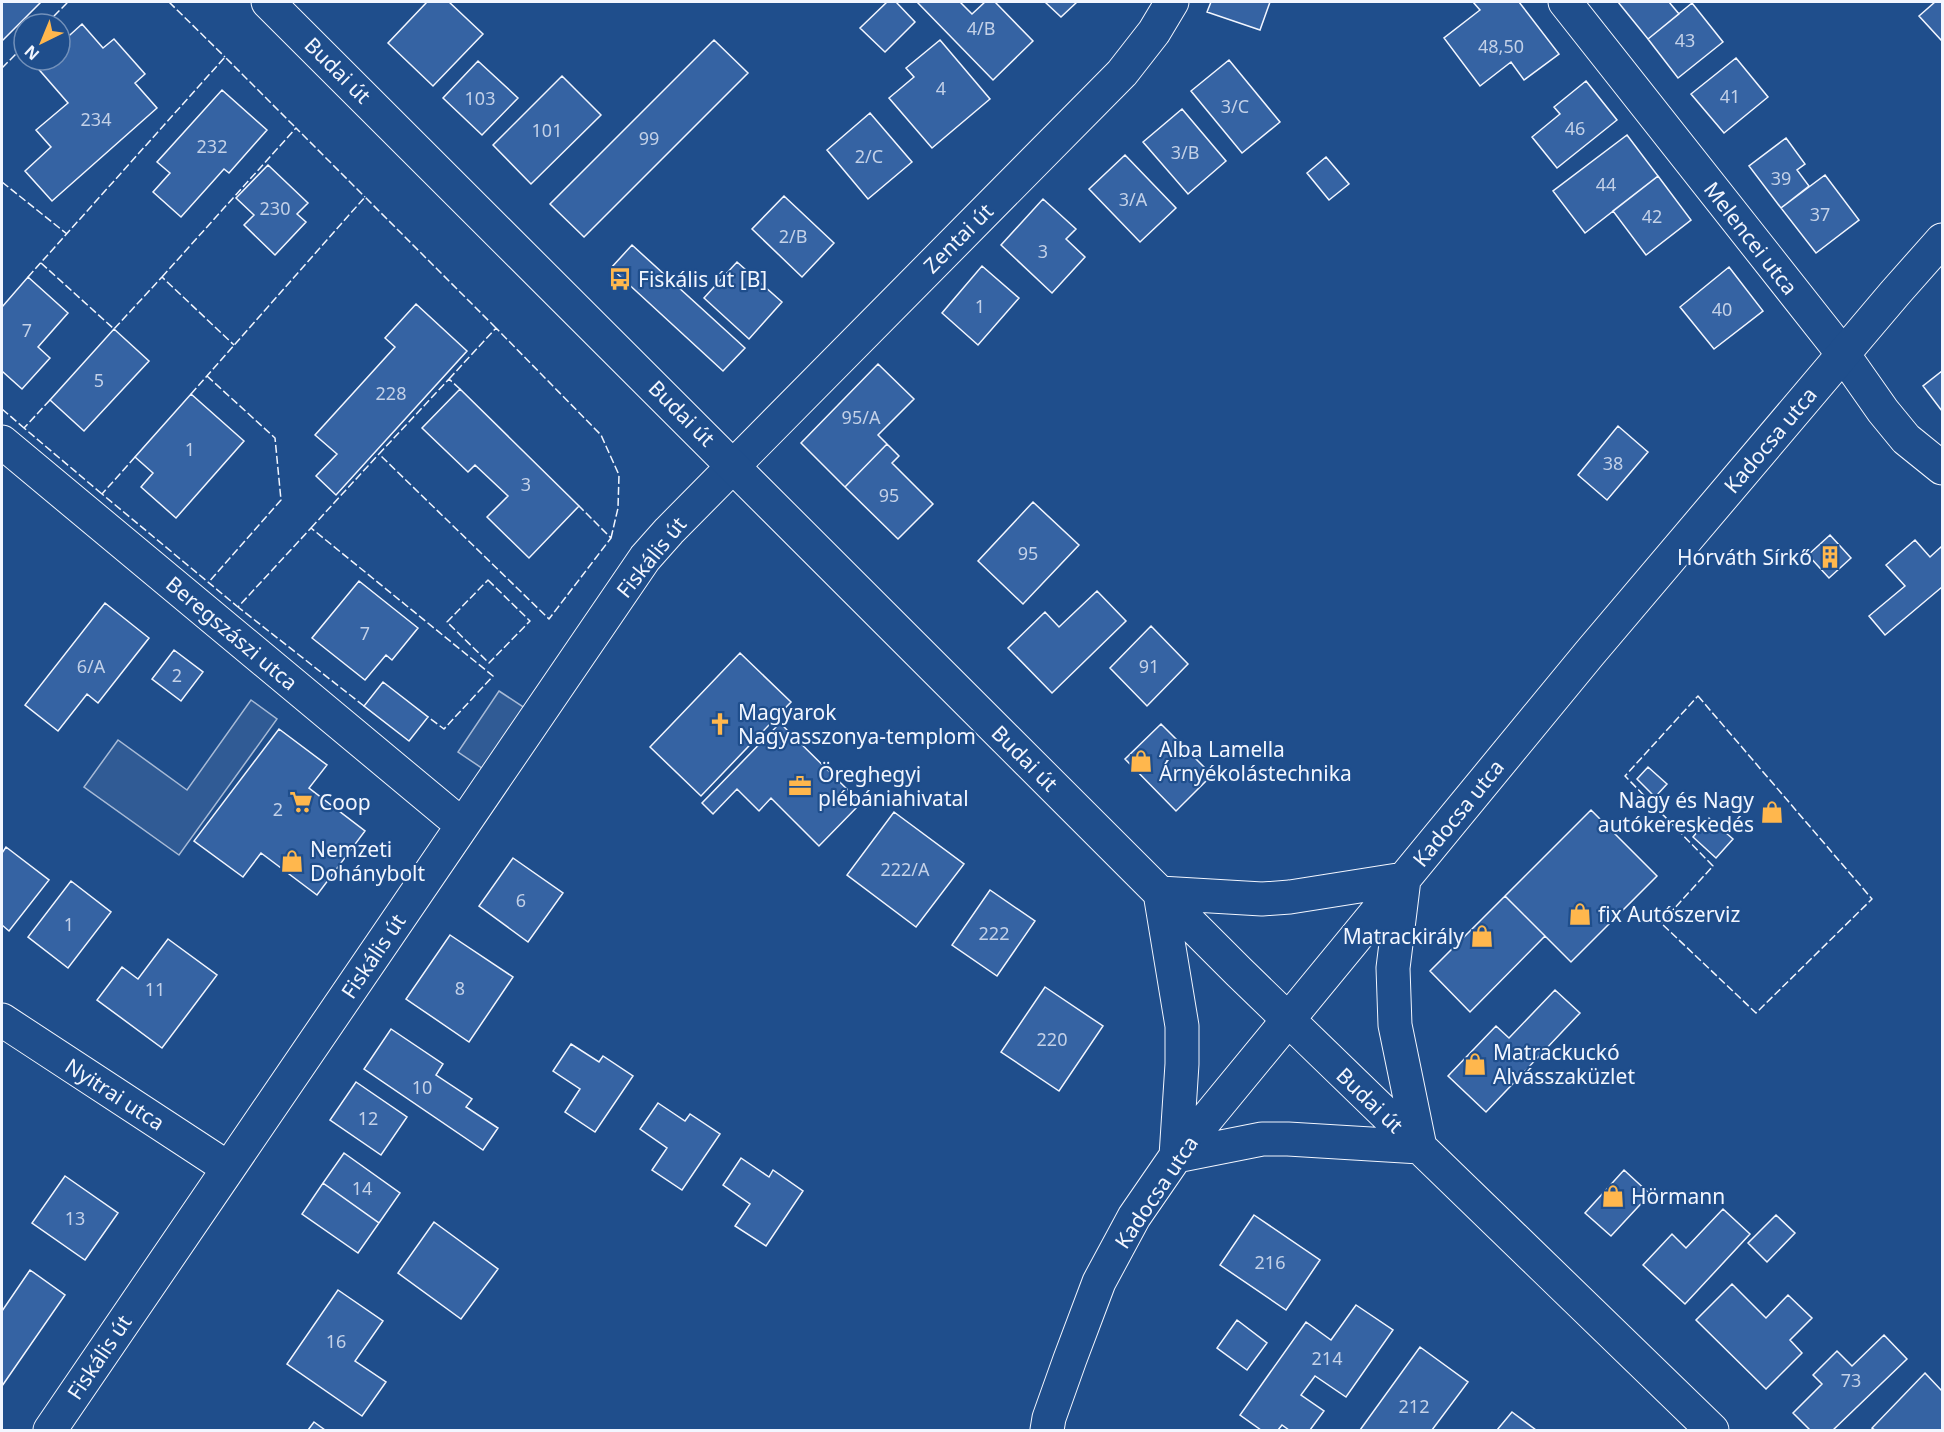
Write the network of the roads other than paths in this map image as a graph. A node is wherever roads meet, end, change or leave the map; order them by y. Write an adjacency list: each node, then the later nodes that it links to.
1 (268, 2): 7 (main road, Budai út)
2 (1172, 2): 7 (main road, Zentai út)
3 (1565, 2): 5 (main road, Melencei utca)
4 (1942, 240): 5 (main road, Kadocsa utca)
5 (1843, 354): 8 (main road, Melencei utca); 10 (main road, Kadocsa utca)
6 (2, 442): 9 (main road, Beregszászi utca)
7 (734, 465): 9 (main road, Fiskális út); 11 (main road, Budai út)
8 (1942, 468)
9 (462, 825): 16 (main road, Fiskális út)
10 (1404, 879): 11 (main road); 13 (main road, Kadocsa utca); 14 (main road)
11 (1160, 893): 13 (main road, Budai út); 15 (main road)
12 (2, 1020): 16 (main road, Nyitrai utca)
13 (1287, 1020): 14 (main road, Budai út); 15 (main road, Kadocsa utca)
14 (1420, 1147): 15 (main road); 19 (main road, Budai út)
15 (1176, 1156): 18 (main road, Kadocsa utca)
16 (228, 1168): 17 (main road, Fiskális út)
17 (50, 1431)
18 (1047, 1431)
19 (1712, 1431)

